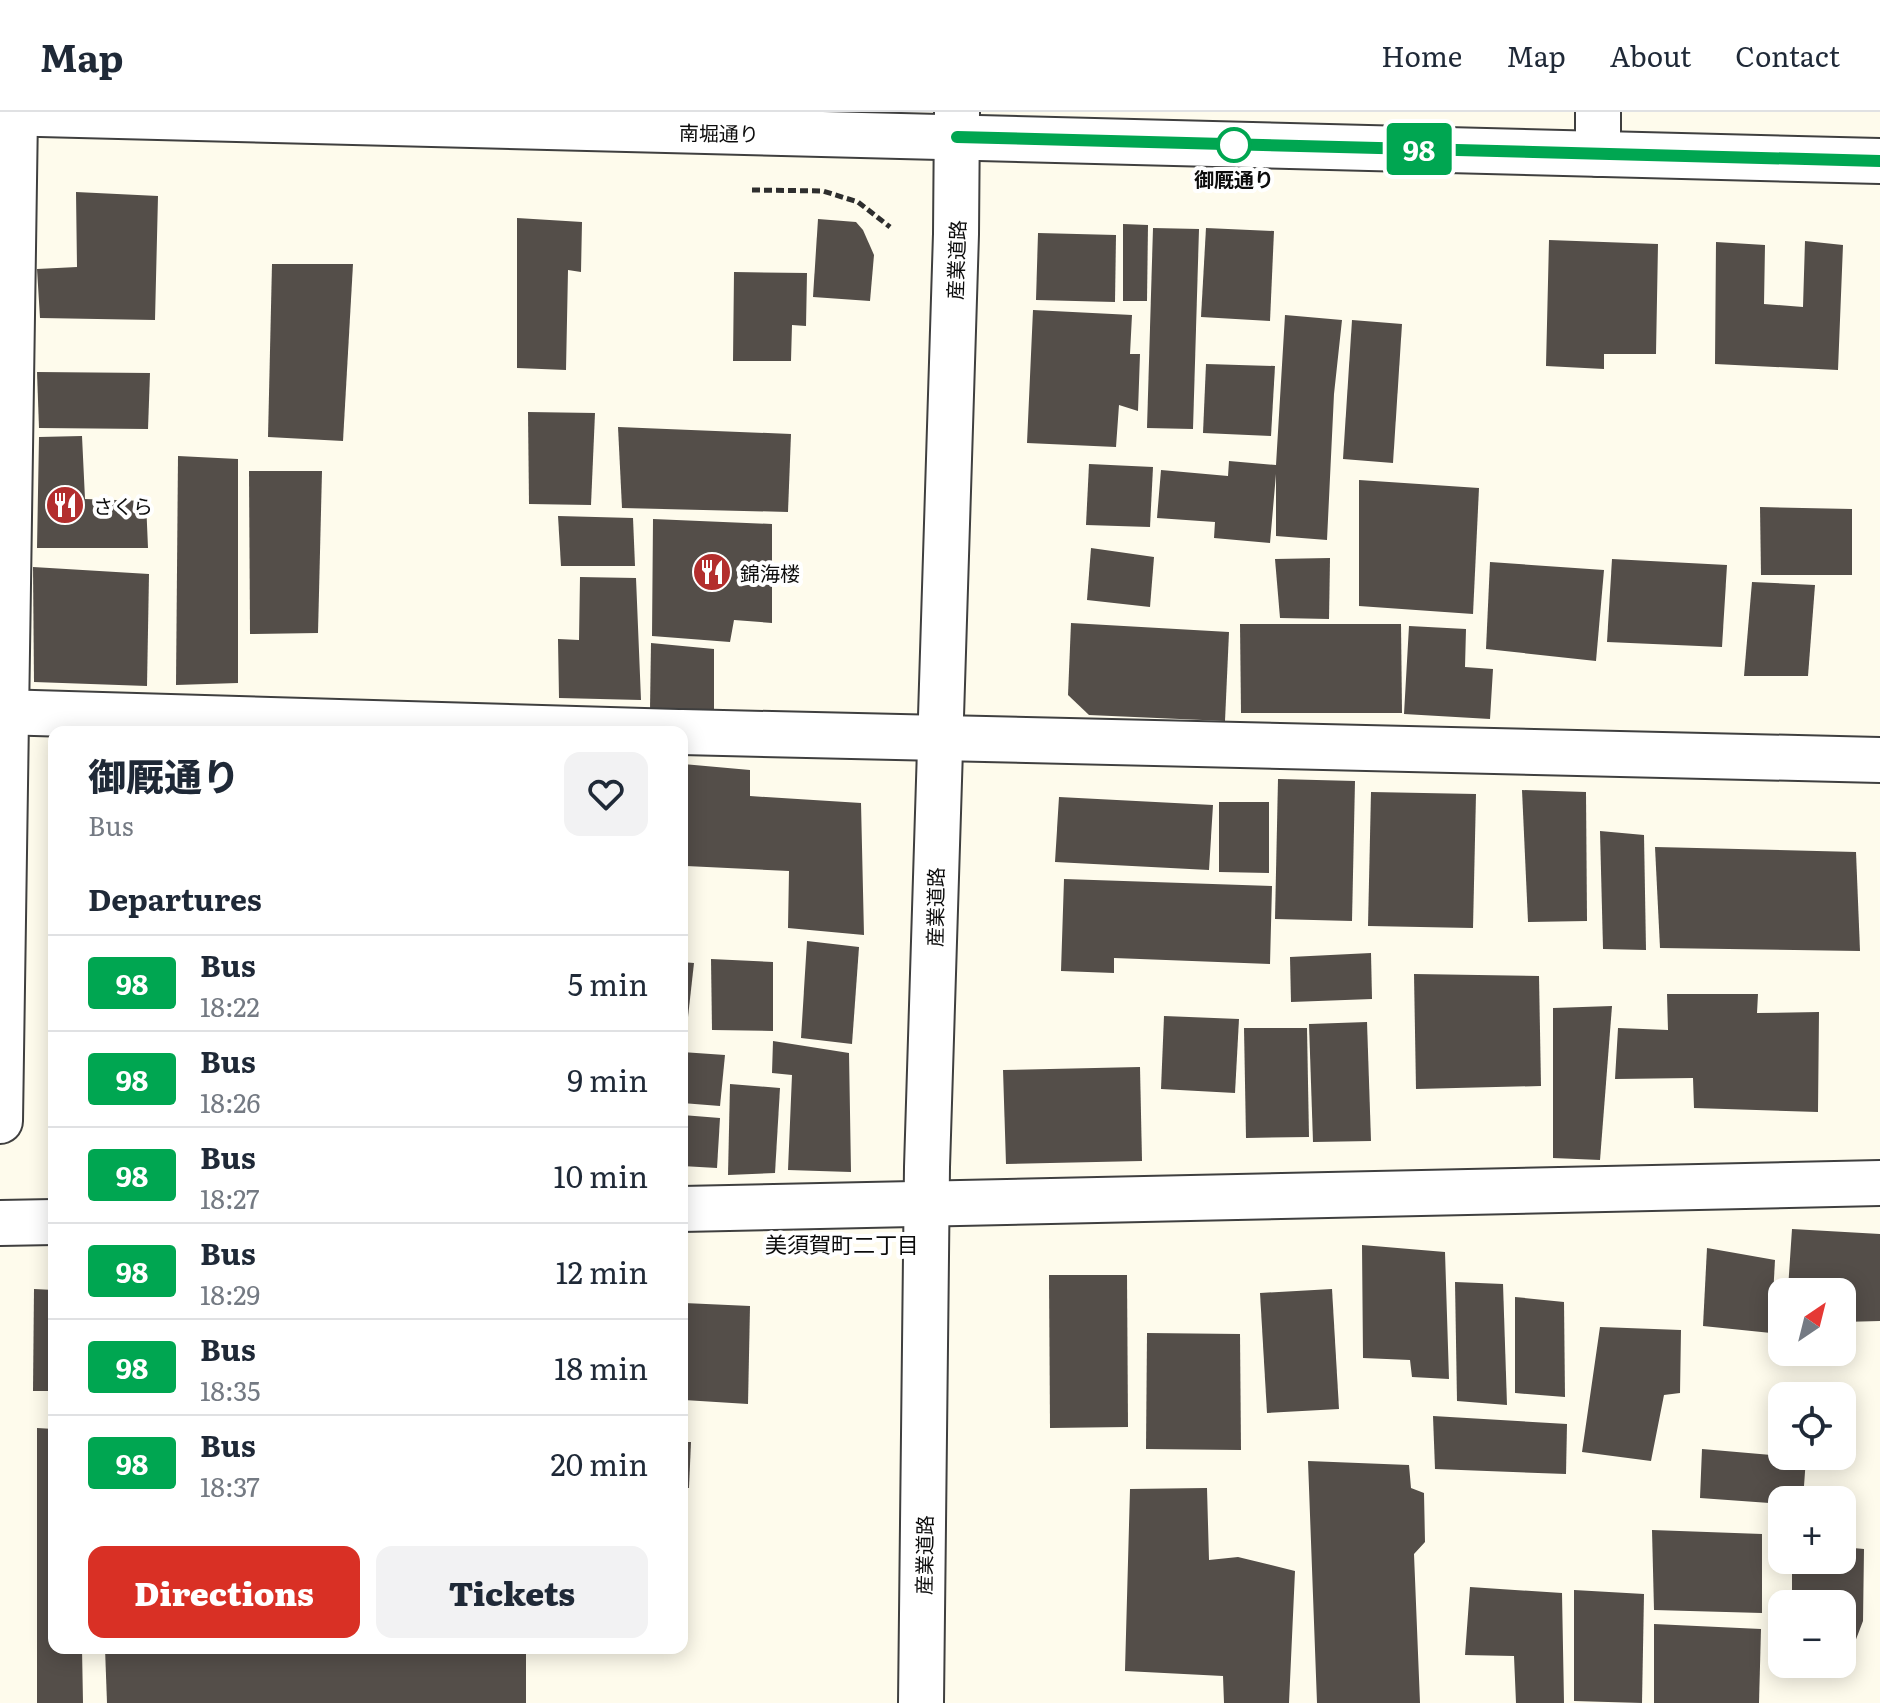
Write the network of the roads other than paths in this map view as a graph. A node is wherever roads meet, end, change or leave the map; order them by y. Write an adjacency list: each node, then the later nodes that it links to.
1 (7, 114): 2 (street, 南堀通り); 5 (street)
2 (957, 125): 3 (street, 南堀通り); 8 (street, 産業道路)
3 (1598, 133): 4 (street, 南堀通り)
4 (1880, 161)
5 (2, 712): 6 (street); 10 (street)
6 (477, 726)
7 (688, 732): 8 (street)
8 (938, 737): 9 (street); 12 (street, 産業道路)
9 (1880, 760)
10 (0, 1121)
11 (1880, 1183): 12 (street)
12 (928, 1205): 13 (street); 16 (street, 産業道路)
13 (688, 1209)
14 (48, 1222): 15 (street)
15 (0, 1223)
16 (921, 1703)

